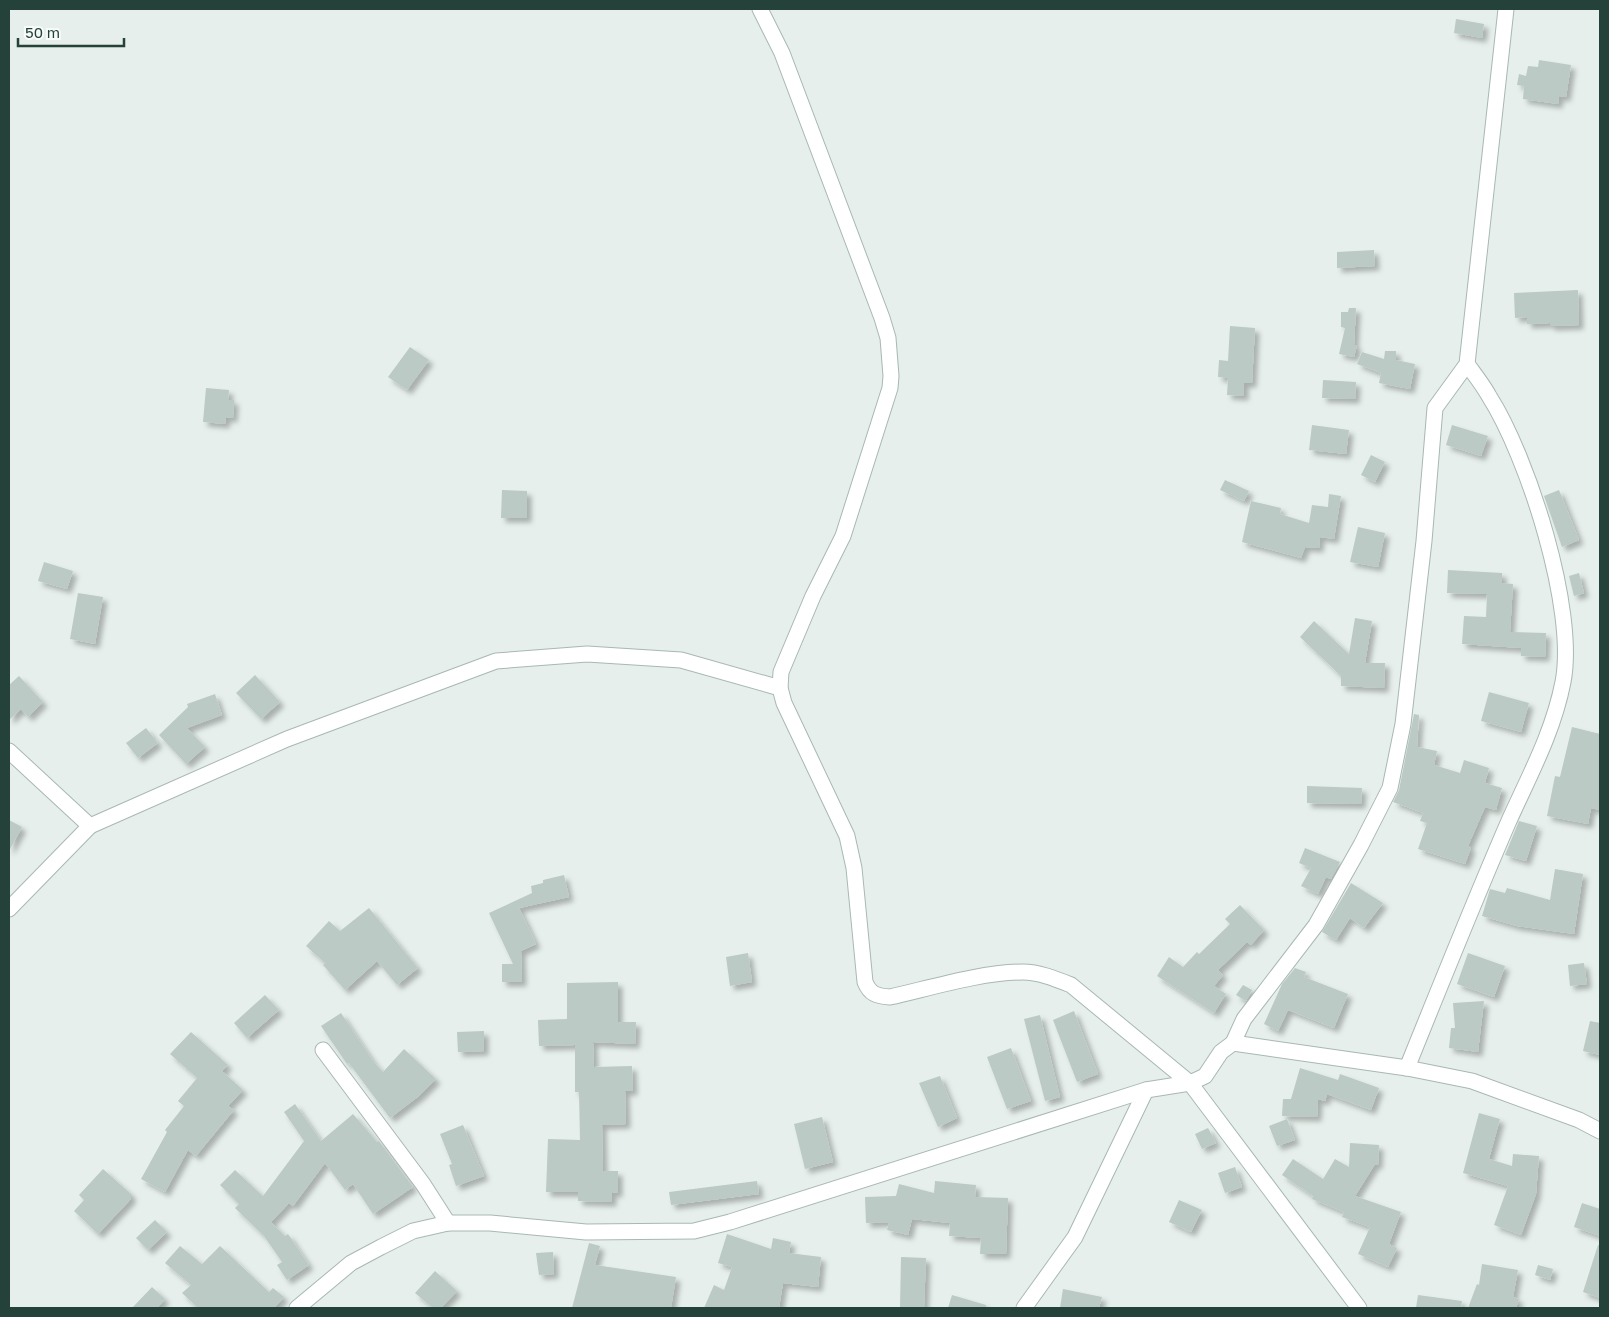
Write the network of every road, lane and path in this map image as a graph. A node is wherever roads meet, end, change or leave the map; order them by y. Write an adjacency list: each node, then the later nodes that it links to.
1 (760, 9): 4 (street)
2 (1506, 9): 3 (street)
3 (1468, 364): 8 (street); 10 (street)
4 (780, 688): 6 (street); 11 (street)
5 (9, 751): 6 (street)
6 (90, 826): 7 (street)
7 (9, 909)
8 (1233, 1043): 10 (street); 11 (street)
9 (323, 1050): 14 (street)
10 (1407, 1068): 13 (street)
11 (1190, 1083): 12 (street); 17 (street)
12 (1146, 1090): 14 (street); 16 (street)
13 (1600, 1131)
14 (448, 1223): 15 (street)
15 (297, 1308)
16 (1024, 1308)
17 (1359, 1308)

